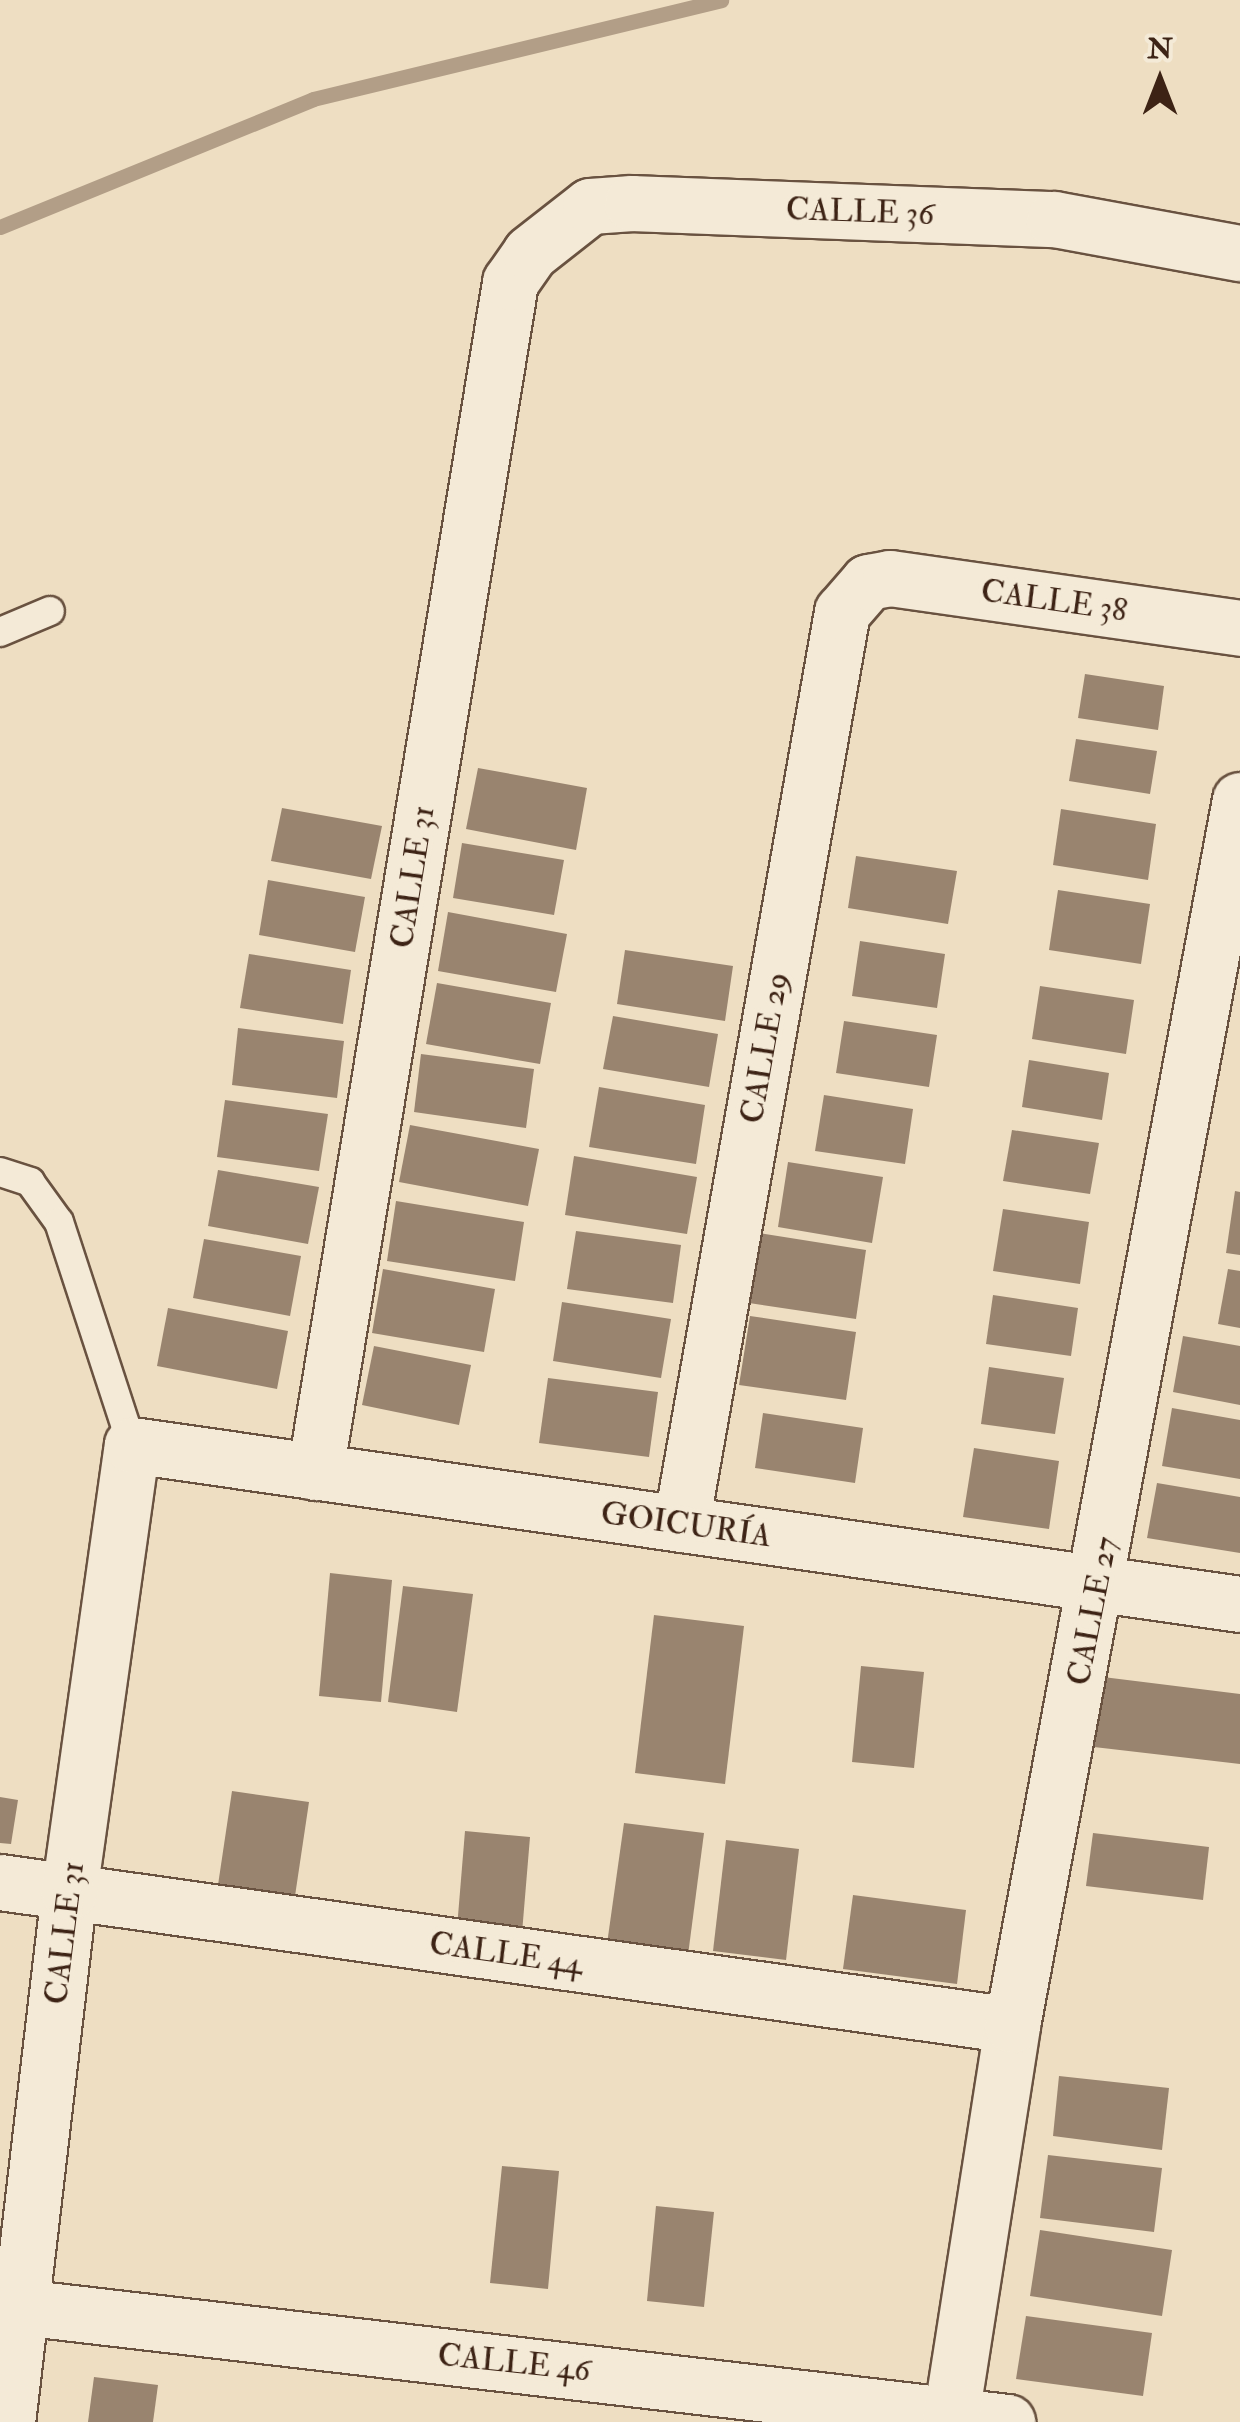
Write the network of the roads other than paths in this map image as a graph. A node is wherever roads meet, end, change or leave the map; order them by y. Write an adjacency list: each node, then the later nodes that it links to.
1 (1240, 253): 2 (street, CALLE 36)
2 (510, 282): 10 (street, CALLE 31)
3 (868, 582): 5 (street, CALLE 38); 11 (street, CALLE 29)
4 (50, 611): 6 (lane)
5 (1240, 628)
6 (0, 632)
7 (1240, 800): 12 (street, CALLE 27)
8 (0, 1172): 9 (lane)
9 (132, 1445): 10 (street, GOICURÍA); 15 (street, CALLE 31)
10 (315, 1472): 11 (street, GOICURÍA)
11 (681, 1524): 12 (street, GOICURÍA)
12 (1098, 1585): 13 (street, GOICURÍA); 16 (street, CALLE 27)
13 (1240, 1604)
14 (0, 1882): 15 (street, CALLE 44)
15 (69, 1892): 16 (street, CALLE 44); 17 (street, CALLE 31)
16 (1012, 2026): 18 (street, CALLE 27)
17 (21, 2307): 18 (street, CALLE 46); 19 (street, CALLE 31)
18 (951, 2417): 20 (street, CALLE 46)
19 (7, 2422)
20 (1007, 2422)

